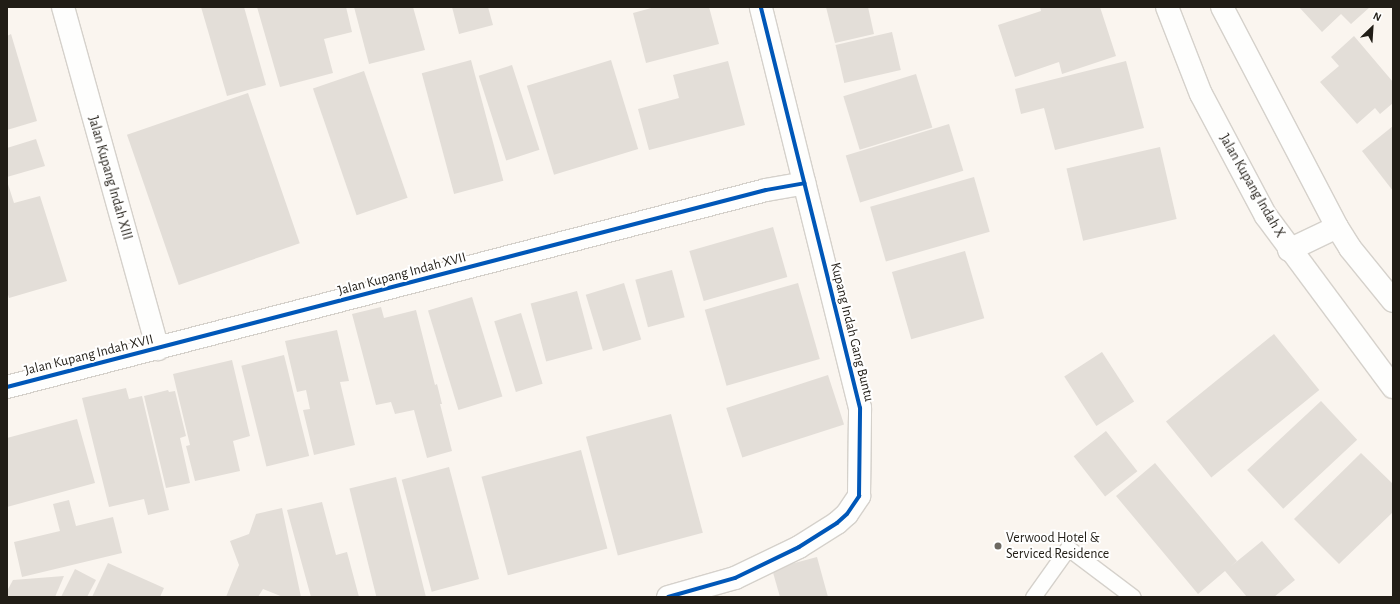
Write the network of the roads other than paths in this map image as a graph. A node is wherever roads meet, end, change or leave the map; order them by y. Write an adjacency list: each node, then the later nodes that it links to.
1 (62, 7): 9 (street, Jalan Kupang Indah XIII)
2 (761, 7): 5 (street, Kupang Indah Gang Buntu)
3 (1167, 7): 7 (street, Jalan Kupang Indah X)
4 (1222, 7): 6 (street)
5 (804, 183): 9 (street, Jalan Kupang Indah XVII); 12 (street, Kupang Indah Gang Buntu)
6 (1337, 227): 7 (street); 8 (street)
7 (1289, 250): 11 (street, Jalan Kupang Indah X)
8 (1393, 301)
9 (158, 349): 10 (street, Jalan Kupang Indah XVII)
10 (7, 387)
11 (1393, 387)
12 (668, 597)
13 (1033, 597): 14 (lane)
14 (1133, 597)

